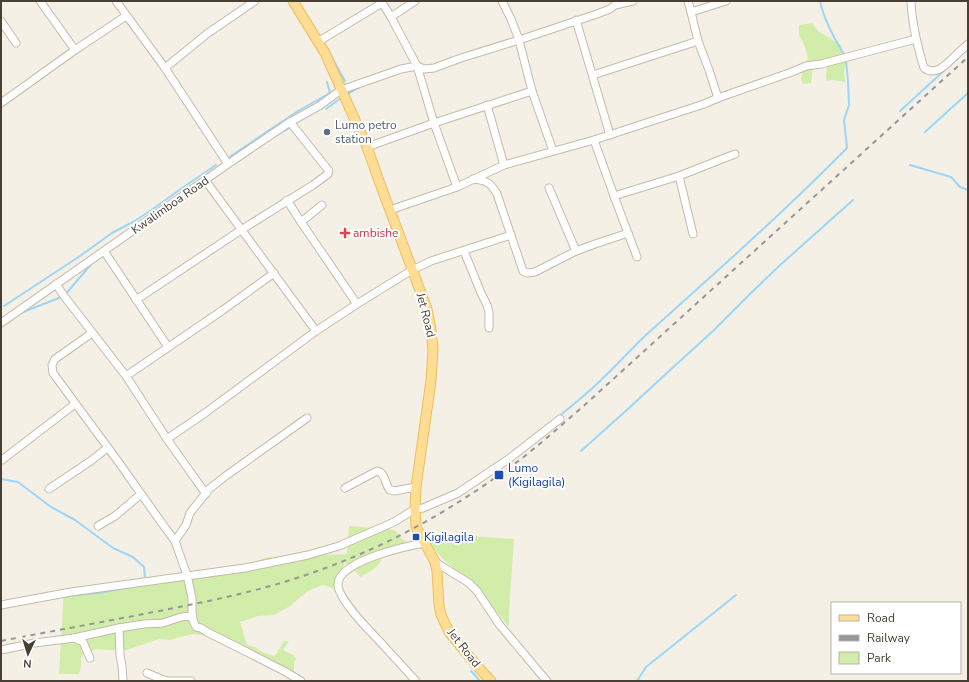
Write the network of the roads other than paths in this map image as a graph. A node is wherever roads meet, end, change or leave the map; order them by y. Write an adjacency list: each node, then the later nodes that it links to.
1 (40, 1): 24 (street)
2 (116, 1): 14 (street)
3 (255, 1): 26 (street)
4 (293, 1): 22 (main road, Jet Road)
5 (415, 1): 15 (street)
6 (502, 1): 19 (street)
7 (633, 1): 12 (street, Kwalimboa Road)
8 (688, 1): 13 (street)
9 (726, 1): 13 (street)
10 (911, 1): 18 (street)
11 (381, 2): 15 (street); 22 (street)
12 (616, 3): 16 (street, Kwalimboa Road)
13 (691, 12): 20 (street)
14 (126, 16): 24 (street); 26 (street)
15 (391, 16): 25 (street)
16 (576, 20): 19 (street, Kwalimboa Road); 27 (street)
17 (2, 24): 21 (street)
18 (916, 39): 23 (street); 30 (street)
19 (519, 40): 25 (street, Kwalimboa Road); 29 (street)
20 (698, 41): 27 (street); 30 (street)
21 (16, 43)
22 (319, 44): 28 (main road, Jet Road)
23 (968, 44)
24 (75, 50): 31 (street)
25 (417, 66): 28 (street, Kwalimboa Road); 34 (street)
26 (165, 68): 40 (street)
27 (593, 75): 35 (street)
28 (341, 90): 33 (street, Kwalimboa Road); 37 (main road, Jet Road)
29 (532, 91): 32 (street); 38 (street)
30 (718, 98): 35 (street)
31 (1, 102)
32 (487, 105): 34 (street); 41 (street)
33 (290, 122): 40 (street, Kwalimboa Road); 48 (street)
34 (434, 123): 37 (street); 45 (street)
35 (610, 135): 36 (street)
36 (594, 140): 38 (street); 47 (street)
37 (367, 147): 50 (main road, Jet Road)
38 (553, 151): 41 (street)
39 (735, 154): 42 (street)
40 (228, 164): 44 (street, Kwalimboa Road)
41 (504, 165): 43 (street)
42 (679, 176): 47 (street); 54 (street)
43 (473, 179): 45 (street); 55 (street)
44 (205, 180): 52 (street); 56 (street, Kwalimboa Road)
45 (457, 187): 50 (street)
46 (549, 188): 58 (street)
47 (614, 196): 53 (street)
48 (287, 200): 51 (street); 52 (street)
49 (322, 205): 51 (street)
50 (390, 210): 60 (main road, Jet Road)
51 (300, 222): 64 (street)
52 (241, 230): 61 (street); 63 (street)
53 (628, 233): 58 (street); 59 (street)
54 (693, 234)
55 (511, 235): 57 (street); 58 (street)
56 (104, 251): 62 (street, Kwalimboa Road); 63 (street)
57 (464, 251): 60 (street); 66 (street)
58 (576, 251)
59 (637, 257)
60 (412, 270): 64 (street); 77 (main road, Jet Road)
61 (274, 273): 67 (street); 69 (street)
62 (56, 284): 65 (street, Kwalimboa Road); 68 (street)
63 (136, 300): 69 (street)
64 (357, 304): 67 (street)
65 (2, 321)
66 (488, 328)
67 (316, 331): 74 (street)
68 (92, 333): 70 (street); 71 (street)
69 (168, 347): 70 (street)
70 (126, 376): 74 (street)
71 (75, 404): 75 (street); 76 (street)
72 (307, 418): 81 (street)
73 (560, 419): 82 (street)
74 (167, 439): 81 (street)
75 (107, 448): 79 (street); 80 (street)
76 (2, 460)
77 (416, 487): 78 (street); 82 (main road, Jet Road)
78 (345, 488)
79 (49, 489)
80 (141, 494): 83 (street); 84 (street)
81 (206, 494): 84 (street)
82 (415, 509): 85 (main road, Jet Road); 87 (street)
83 (98, 526)
84 (175, 541): 87 (street)
85 (424, 543): 86 (main road, Jet Road); 98 (street)
86 (434, 562): 99 (main road, Jet Road); 100 (street)
87 (186, 576): 88 (street); 89 (street)
88 (1, 605)
89 (193, 616): 90 (street); 97 (street)
90 (119, 628): 91 (street); 95 (street)
91 (74, 638): 92 (street); 93 (street)
92 (1, 650)
93 (90, 658)
94 (147, 673): 96 (street)
95 (122, 681)
96 (191, 681)
97 (301, 681)
98 (416, 681)
99 (491, 681)
100 (547, 681)

